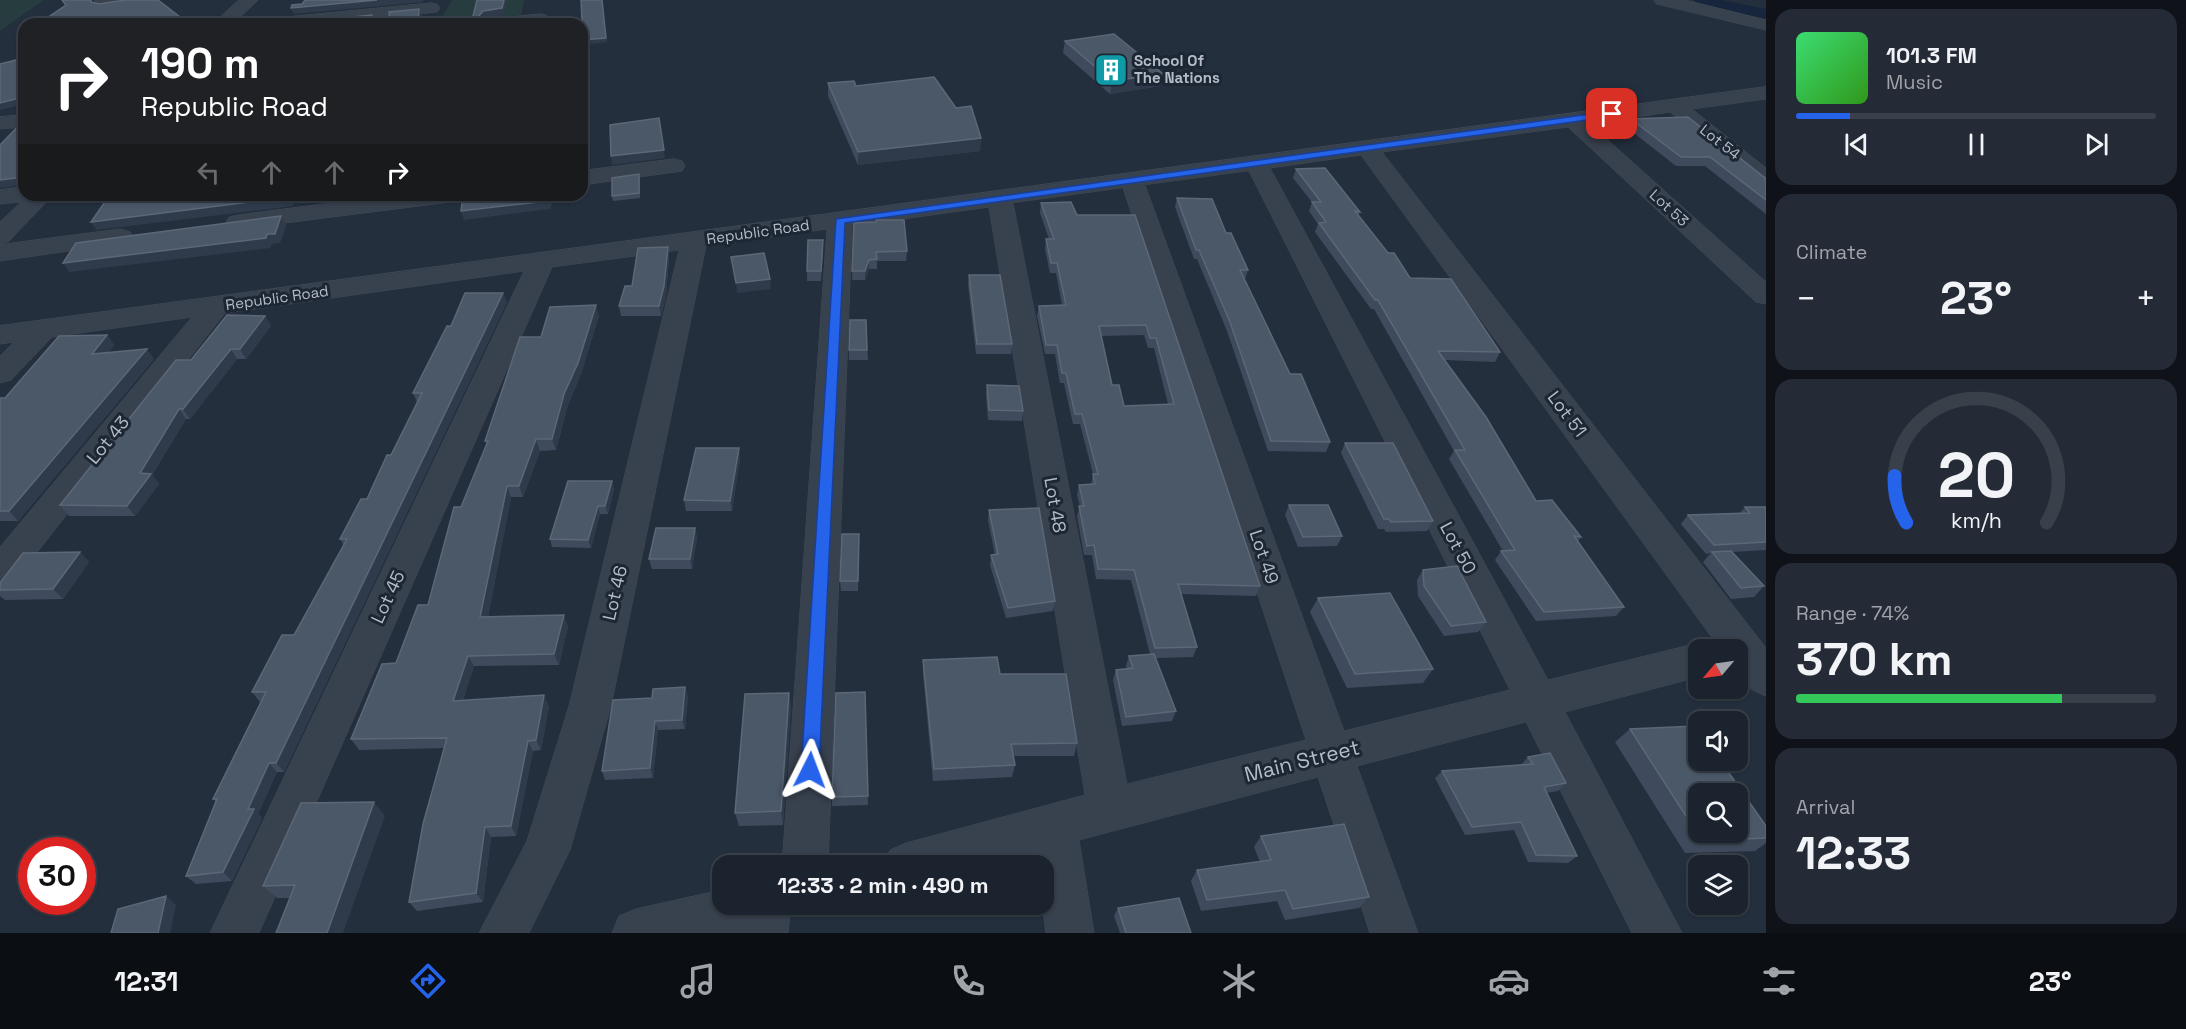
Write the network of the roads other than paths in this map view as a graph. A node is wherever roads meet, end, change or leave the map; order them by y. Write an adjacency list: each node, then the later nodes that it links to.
1 (121, 0): 5 (street)
2 (249, 0): 7 (street)
3 (540, 0): 9 (street)
4 (1664, 0): 10 (street)
5 (102, 2)
6 (430, 11): 8 (street)
7 (229, 18)
8 (341, 18)
9 (541, 18)
10 (1766, 25)
11 (1766, 93): 12 (street, Republic Road)
12 (1674, 105): 13 (street, Republic Road); 20 (street, Lot 54)
13 (1572, 119): 16 (street, Republic Road); 34 (street, Lot 53)
14 (18, 121): 15 (street)
15 (0, 123)
16 (1367, 148): 17 (street, Republic Road); 40 (street, Lot 51)
17 (1257, 164): 21 (street, Republic Road); 43 (street, Lot 50)
18 (674, 166): 19 (street)
19 (588, 177)
20 (1766, 178)
21 (1132, 182): 24 (street, Republic Road); 44 (street, Lot 49)
22 (18, 195): 23 (street)
23 (0, 197)
24 (1000, 200): 27 (street, Republic Road); 45 (street, Lot 48)
25 (35, 201): 30 (street)
26 (403, 201): 28 (street)
27 (840, 221): 31 (street, Republic Road); 47 (street)
28 (213, 225)
29 (142, 235): 32 (street)
30 (0, 236)
31 (694, 241): 33 (street, Republic Road); 52 (street, Lot 46)
32 (0, 253)
33 (541, 262): 35 (street, Republic Road); 51 (street, Lot 45)
34 (1766, 296)
35 (216, 306): 36 (street, Republic Road); 39 (street, Lot 43)
36 (42, 330): 37 (street, Republic Road); 38 (street)
37 (0, 335)
38 (0, 373)
39 (0, 573)
40 (1749, 647): 42 (street, Lot 51)
41 (1688, 662): 43 (street, Main Street)
42 (1766, 679)
43 (1538, 700): 44 (street, Main Street); 57 (street, Lot 50)
44 (1332, 753): 45 (street, Main Street); 56 (street, Lot 49)
45 (1110, 810): 46 (street, Main Street)
46 (1054, 825): 48 (street, Main Street); 55 (street)
47 (806, 855)
48 (946, 855)
49 (717, 915): 53 (street)
50 (765, 915): 54 (street)
51 (234, 933)
52 (503, 933)
53 (636, 933)
54 (764, 933)
55 (1070, 933)
56 (1394, 933)
57 (1658, 933)

